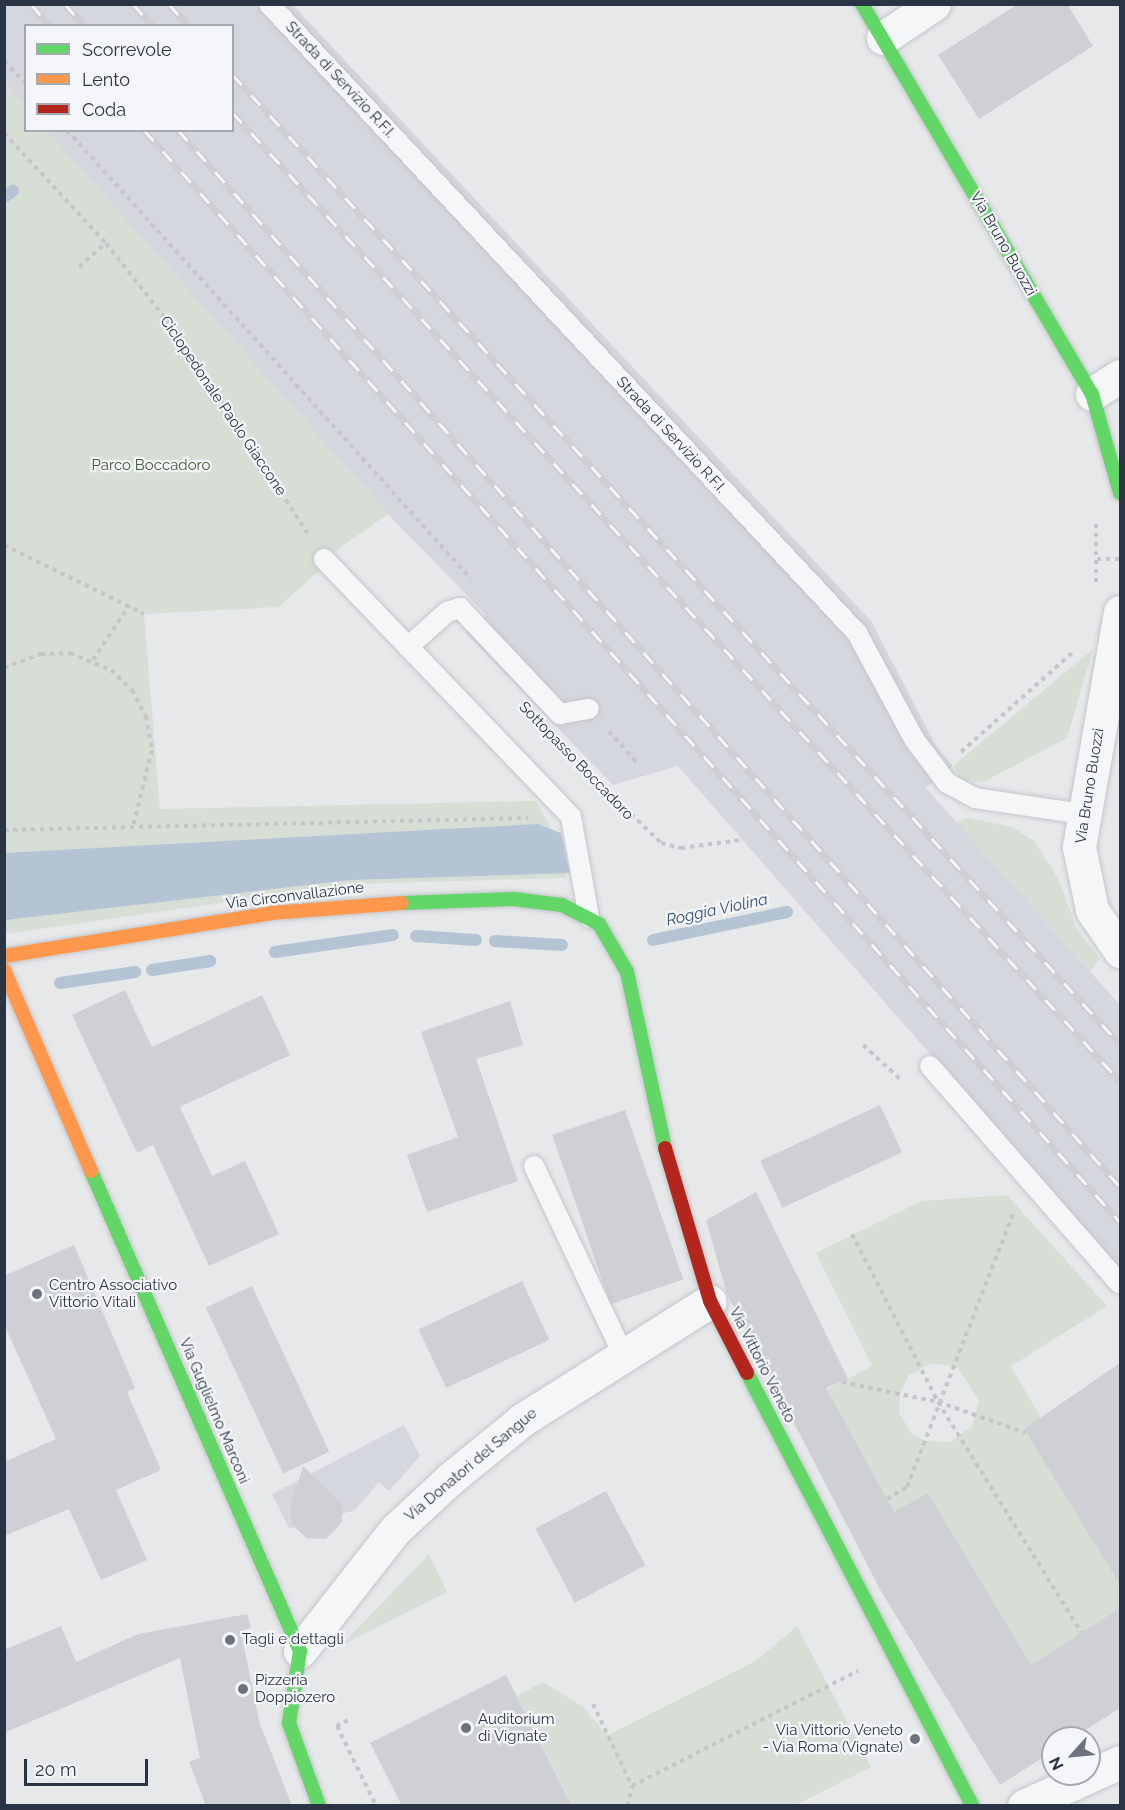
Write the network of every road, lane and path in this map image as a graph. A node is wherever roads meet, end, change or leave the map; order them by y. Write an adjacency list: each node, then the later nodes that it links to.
1 (269, 4): 32 (lane, Strada di Servizio R.F.I.)
2 (862, 4): 4 (street, Via Bruno Buozzi)
3 (934, 4): 4 (street)
4 (883, 38): 12 (street, Via Bruno Buozzi)
5 (4, 61): 6 (path)
6 (24, 82)
7 (69, 132): 19 (path)
8 (4, 133): 9 (path, Ciclopedonale Paolo Giaccone)
9 (106, 243): 10 (path); 16 (path, Ciclopedonale Paolo Giaccone)
10 (79, 267)
11 (1120, 376): 12 (street)
12 (1092, 394): 13 (street, Via Bruno Buozzi)
13 (1120, 493)
14 (1095, 515): 17 (path)
15 (4, 545): 21 (path)
16 (324, 559): 25 (lane)
17 (1098, 559): 18 (path); 20 (path)
18 (1120, 559)
19 (477, 585)
20 (1095, 592)
21 (129, 606): 23 (path); 26 (path)
22 (1120, 612): 32 (street, Via Bruno Buozzi)
23 (144, 614)
24 (1078, 645): 30 (path)
25 (408, 647): 28 (lane); 33 (lane)
26 (93, 660): 27 (path); 34 (path)
27 (4, 668)
28 (589, 710): 31 (path)
29 (552, 736): 36 (path, Sottopasso Boccadoro)
30 (960, 753)
31 (638, 764)
32 (1084, 814): 38 (street, Via Bruno Buozzi)
33 (571, 817): 34 (path); 37 (lane)
34 (133, 827): 35 (path)
35 (4, 830)
36 (740, 840)
37 (589, 917): 39 (street, Via Circonvallazione); 48 (street, Via Vittorio Veneto)
38 (1120, 951)
39 (4, 956)
40 (4, 969): 55 (street, Via Guglielmo Marconi)
41 (863, 1045): 43 (path)
42 (930, 1066): 47 (lane)
43 (904, 1083)
44 (534, 1166): 49 (lane)
45 (1013, 1205): 51 (path)
46 (852, 1234): 51 (path)
47 (1120, 1284)
48 (710, 1300): 49 (street, Via Donatori del Sangue); 56 (street, Via Vittorio Veneto)
49 (624, 1354): 55 (street, Via Donatori del Sangue)
50 (842, 1382): 51 (path)
51 (938, 1402): 52 (path); 53 (path); 54 (path)
52 (1026, 1433)
53 (886, 1499)
54 (1082, 1633)
55 (300, 1651): 61 (street)
56 (894, 1653): 60 (path); 64 (street, Via Vittorio Veneto)
57 (593, 1704): 60 (path)
58 (348, 1720): 62 (path)
59 (1120, 1762): 65 (street)
60 (632, 1786): 63 (path)
61 (319, 1806)
62 (376, 1806)
63 (628, 1806)
64 (972, 1806)
65 (1024, 1806)

